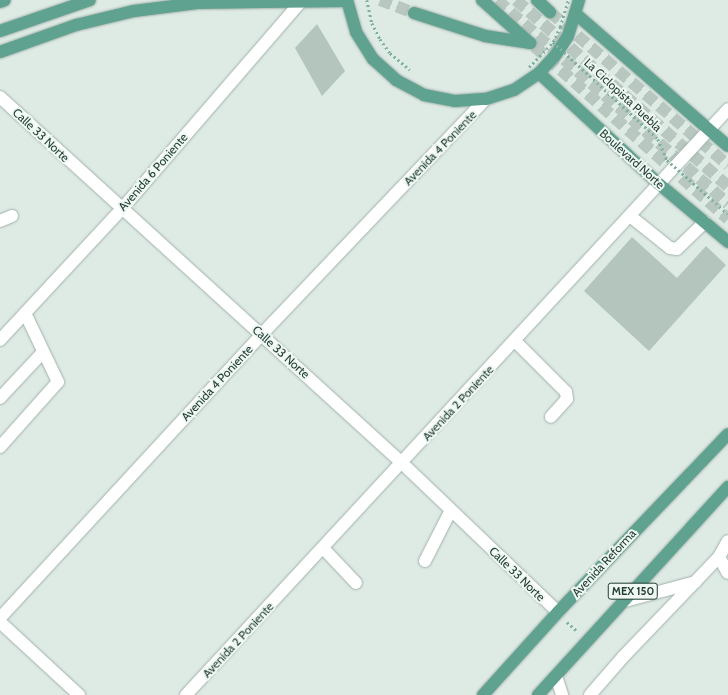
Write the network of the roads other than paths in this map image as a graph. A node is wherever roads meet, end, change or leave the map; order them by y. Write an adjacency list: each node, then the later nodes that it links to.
1 (5, 0): 8 (main road)
2 (90, 0): 12 (main road)
3 (482, 0): 10 (main road)
4 (537, 0): 9 (main road)
5 (579, 0): 11 (main road)
6 (301, 1): 7 (main road); 13 (main road); 21 (street, Avenida 6 Poniente)
7 (347, 1): 16 (main road)
8 (0, 2)
9 (551, 6)
10 (414, 13)
11 (576, 14): 14 (main road); 18 (main road)
12 (0, 31)
13 (0, 52)
14 (539, 73): 16 (main road); 20 (main road, Boulevard Norte)
15 (0, 97): 21 (street, Calle 33 Norte)
16 (486, 99): 28 (street, Avenida 4 Poniente)
17 (728, 109): 18 (street, Avenida 2 Poniente)
18 (710, 129): 19 (main road); 20 (street, Avenida 2 Poniente)
19 (728, 146)
20 (659, 184): 23 (street, Avenida 2 Poniente); 25 (main road, Boulevard Norte)
21 (121, 210): 27 (street, Avenida 6 Poniente); 28 (street, Calle 33 Norte)
22 (12, 216): 24 (street)
23 (630, 216): 25 (street); 30 (street, Avenida 2 Poniente)
24 (0, 221)
25 (705, 222): 26 (main road, Boulevard Norte)
26 (728, 242)
27 (25, 313): 29 (street, Avenida 6 Poniente); 31 (street)
28 (262, 334): 36 (street, Calle 33 Norte); 48 (street, Avenida 4 Poniente)
29 (0, 340)
30 (515, 341): 33 (street); 36 (street, Avenida 2 Poniente)
31 (43, 352): 32 (street); 35 (street)
32 (0, 398)
33 (551, 417)
34 (728, 434): 47 (main road, Avenida Reforma / MEX 150)
35 (0, 447)
36 (402, 463): 38 (street, Calle 33 Norte); 40 (street, Avenida 2 Poniente)
37 (728, 487): 46 (main road, MEX 150)
38 (451, 510): 42 (street); 47 (street, Calle 33 Norte)
39 (728, 541): 41 (street)
40 (323, 548): 45 (street); 52 (street, Avenida 2 Poniente)
41 (719, 557): 43 (street); 44 (street)
42 (425, 561)
43 (728, 573)
44 (696, 582): 46 (street); 56 (street)
45 (356, 583)
46 (624, 601): 50 (main road, MEX 150)
47 (558, 612): 53 (main road, Avenida Reforma / MEX 150)
48 (0, 618)
49 (0, 622): 51 (street)
50 (556, 676): 54 (main road, MEX 150); 55 (street)
51 (79, 695)
52 (186, 695)
53 (483, 695)
54 (538, 695)
55 (562, 695)
56 (590, 695)

